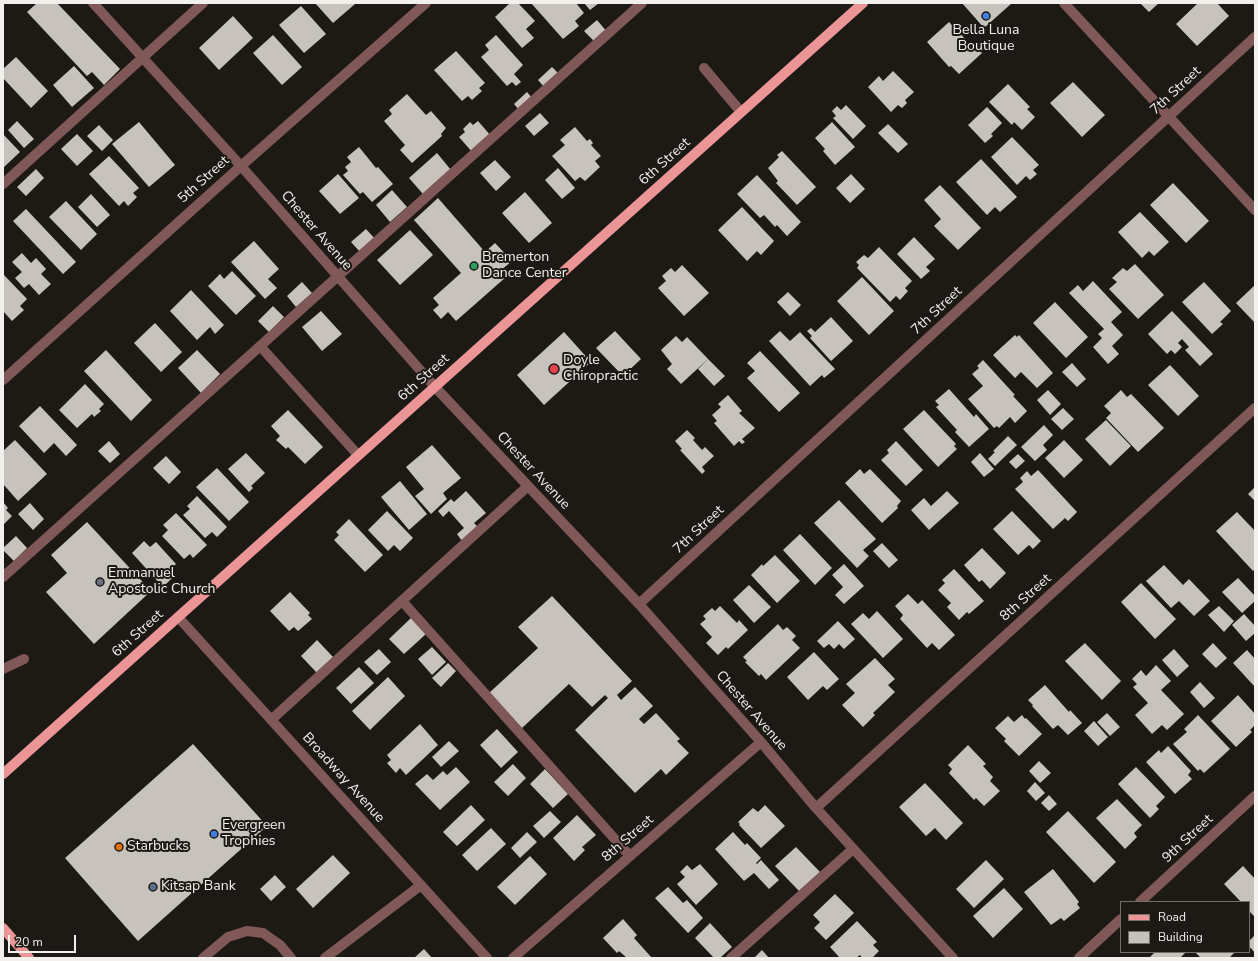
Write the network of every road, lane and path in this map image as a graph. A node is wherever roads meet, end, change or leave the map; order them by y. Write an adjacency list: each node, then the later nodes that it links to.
1 (93, 3): 8 (street, Chester Avenue)
2 (203, 3): 8 (street)
3 (426, 3): 12 (street, 5th Street)
4 (642, 3): 15 (street)
5 (863, 3): 10 (main road, 6th Street)
6 (1064, 3): 11 (street)
7 (1255, 37): 11 (street, 7th Street)
8 (142, 57): 12 (street, Chester Avenue); 13 (street)
9 (704, 68): 10 (street)
10 (741, 112): 18 (main road, 6th Street)
11 (1169, 117): 14 (street); 24 (street, 7th Street)
12 (241, 166): 15 (street, Chester Avenue); 17 (street, 5th Street)
13 (3, 184)
14 (1255, 210)
15 (338, 276): 16 (street); 18 (street, Chester Avenue)
16 (260, 346): 20 (street); 22 (street)
17 (3, 380)
18 (435, 387): 20 (main road, 6th Street); 21 (street, Chester Avenue)
19 (1255, 408): 32 (street, 8th Street)
20 (358, 455): 25 (main road, 6th Street)
21 (528, 486): 23 (street); 24 (street, Chester Avenue)
22 (3, 577)
23 (402, 601): 28 (street); 34 (street)
24 (639, 604): 29 (street, Chester Avenue)
25 (178, 617): 28 (street, Broadway Avenue); 30 (main road, 6th Street)
26 (24, 659): 27 (street)
27 (3, 669)
28 (271, 720): 35 (street, Broadway Avenue)
29 (761, 742): 32 (street, Chester Avenue); 34 (street, 8th Street)
30 (3, 774)
31 (1255, 796): 36 (street, 9th Street)
32 (816, 808): 33 (street, Chester Avenue)
33 (853, 849): 45 (street); 46 (street, Chester Avenue)
34 (630, 856): 44 (street, 8th Street)
35 (421, 885): 42 (street); 43 (street, Broadway Avenue)
36 (1141, 901)
37 (1120, 920): 47 (street)
38 (3, 928): 39 (main road)
39 (29, 958)
40 (203, 958): 41 (street)
41 (291, 958)
42 (325, 958)
43 (487, 958)
44 (513, 958)
45 (731, 958)
46 (953, 958)
47 (1079, 958)

